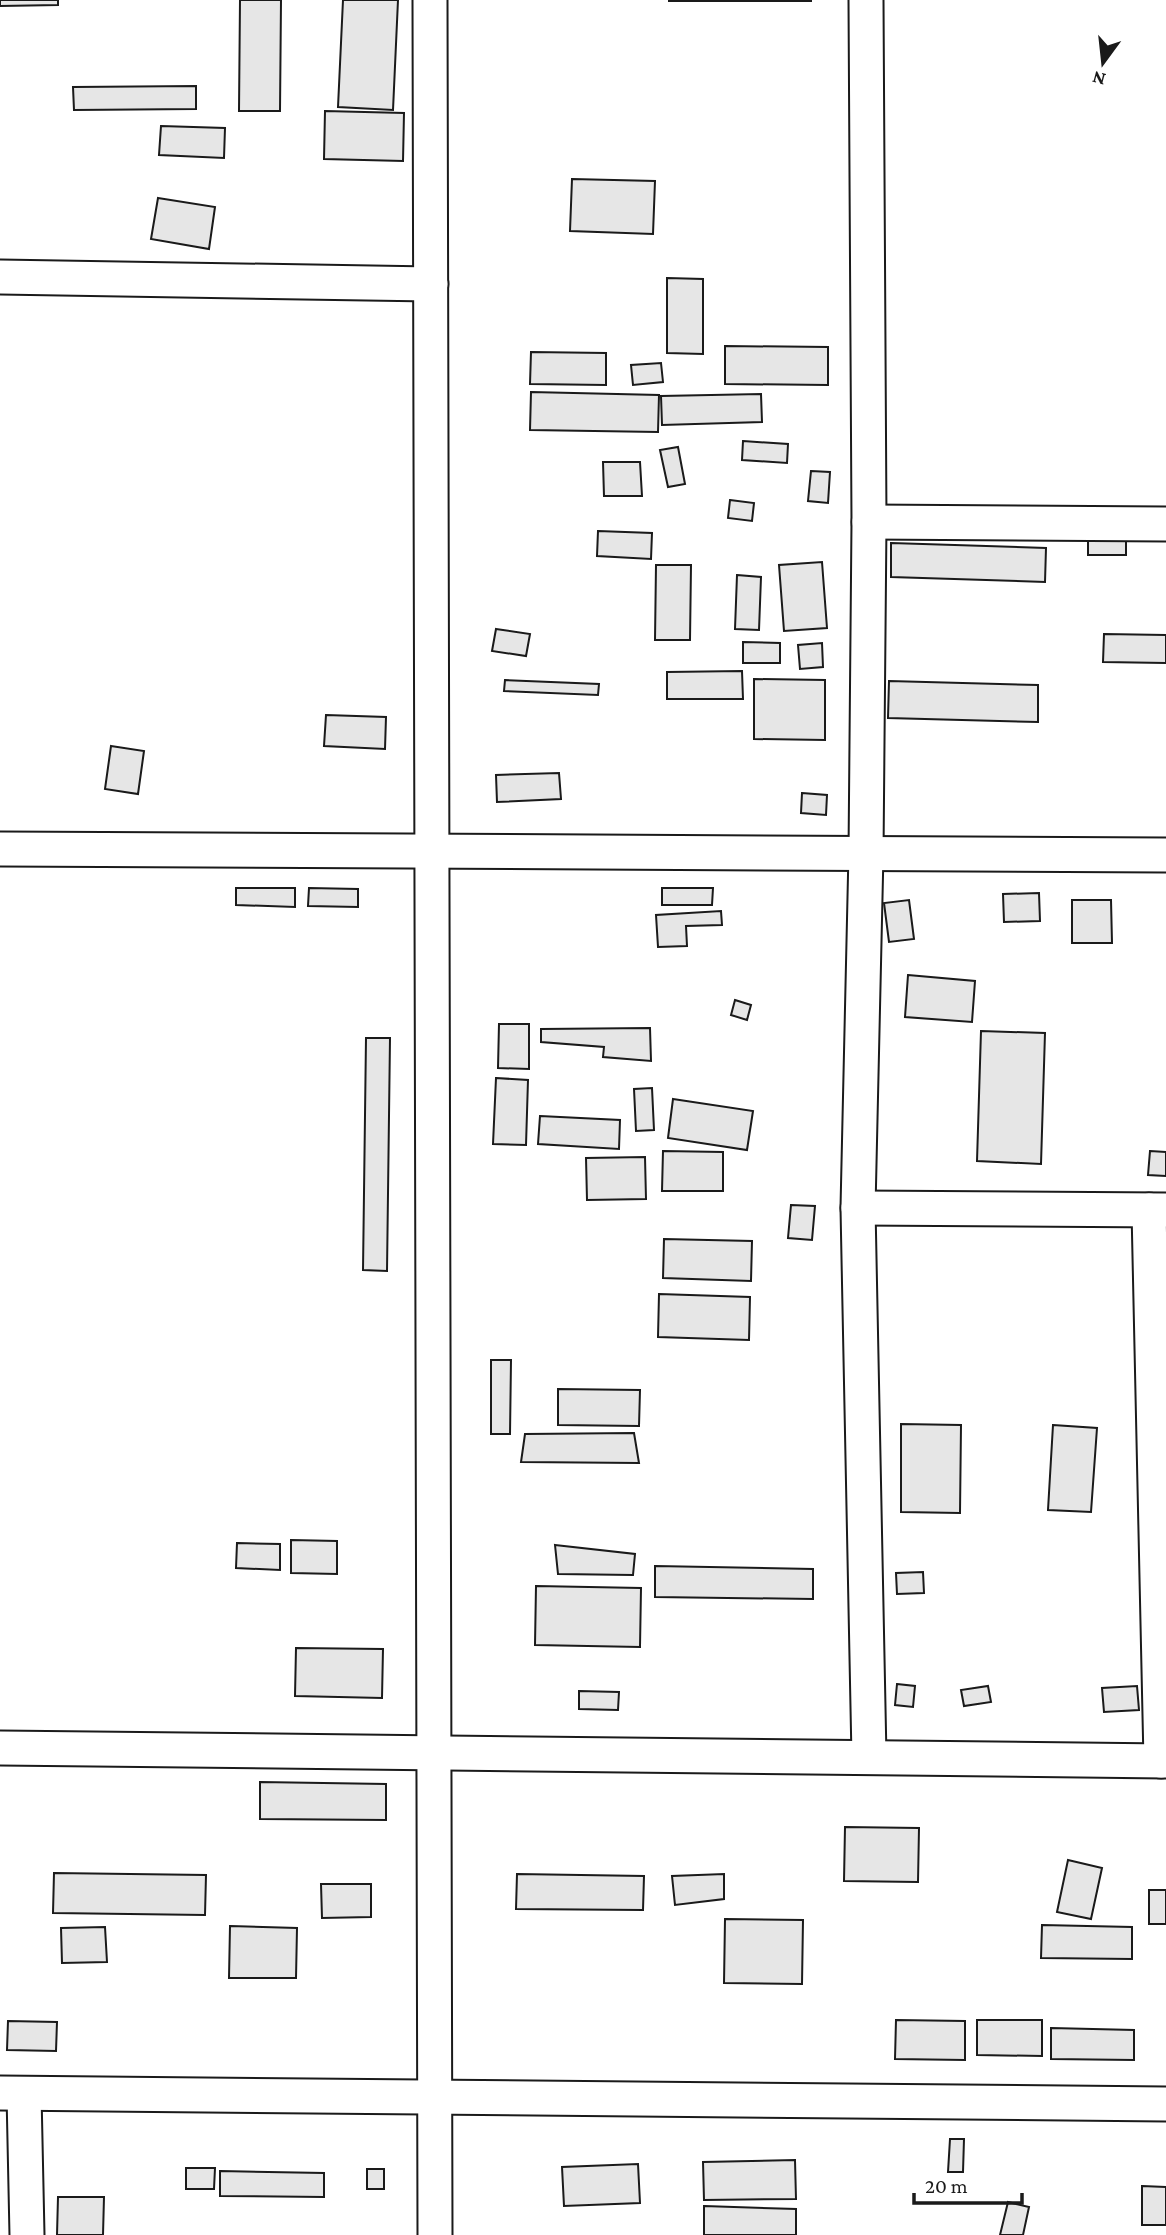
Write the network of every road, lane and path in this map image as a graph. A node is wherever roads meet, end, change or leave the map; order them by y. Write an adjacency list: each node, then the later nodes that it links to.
1 (430, 0): 4 (street)
2 (866, 0): 5 (street)
3 (0, 276): 4 (street)
4 (430, 284): 8 (street)
5 (869, 522): 6 (street); 9 (street)
6 (1166, 524)
7 (0, 849): 8 (street)
8 (432, 853): 9 (street); 14 (street)
9 (866, 853): 10 (street); 11 (street)
10 (1166, 855)
11 (858, 1208): 12 (street); 15 (street)
12 (1157, 1210): 16 (street)
13 (0, 1748): 14 (street)
14 (434, 1754): 15 (street); 18 (street)
15 (869, 1757): 16 (street)
16 (1163, 1761)
17 (12, 2094): 18 (street); 20 (street)
18 (435, 2098): 19 (street); 21 (street)
19 (1166, 2104)
20 (27, 2235)
21 (435, 2235)

